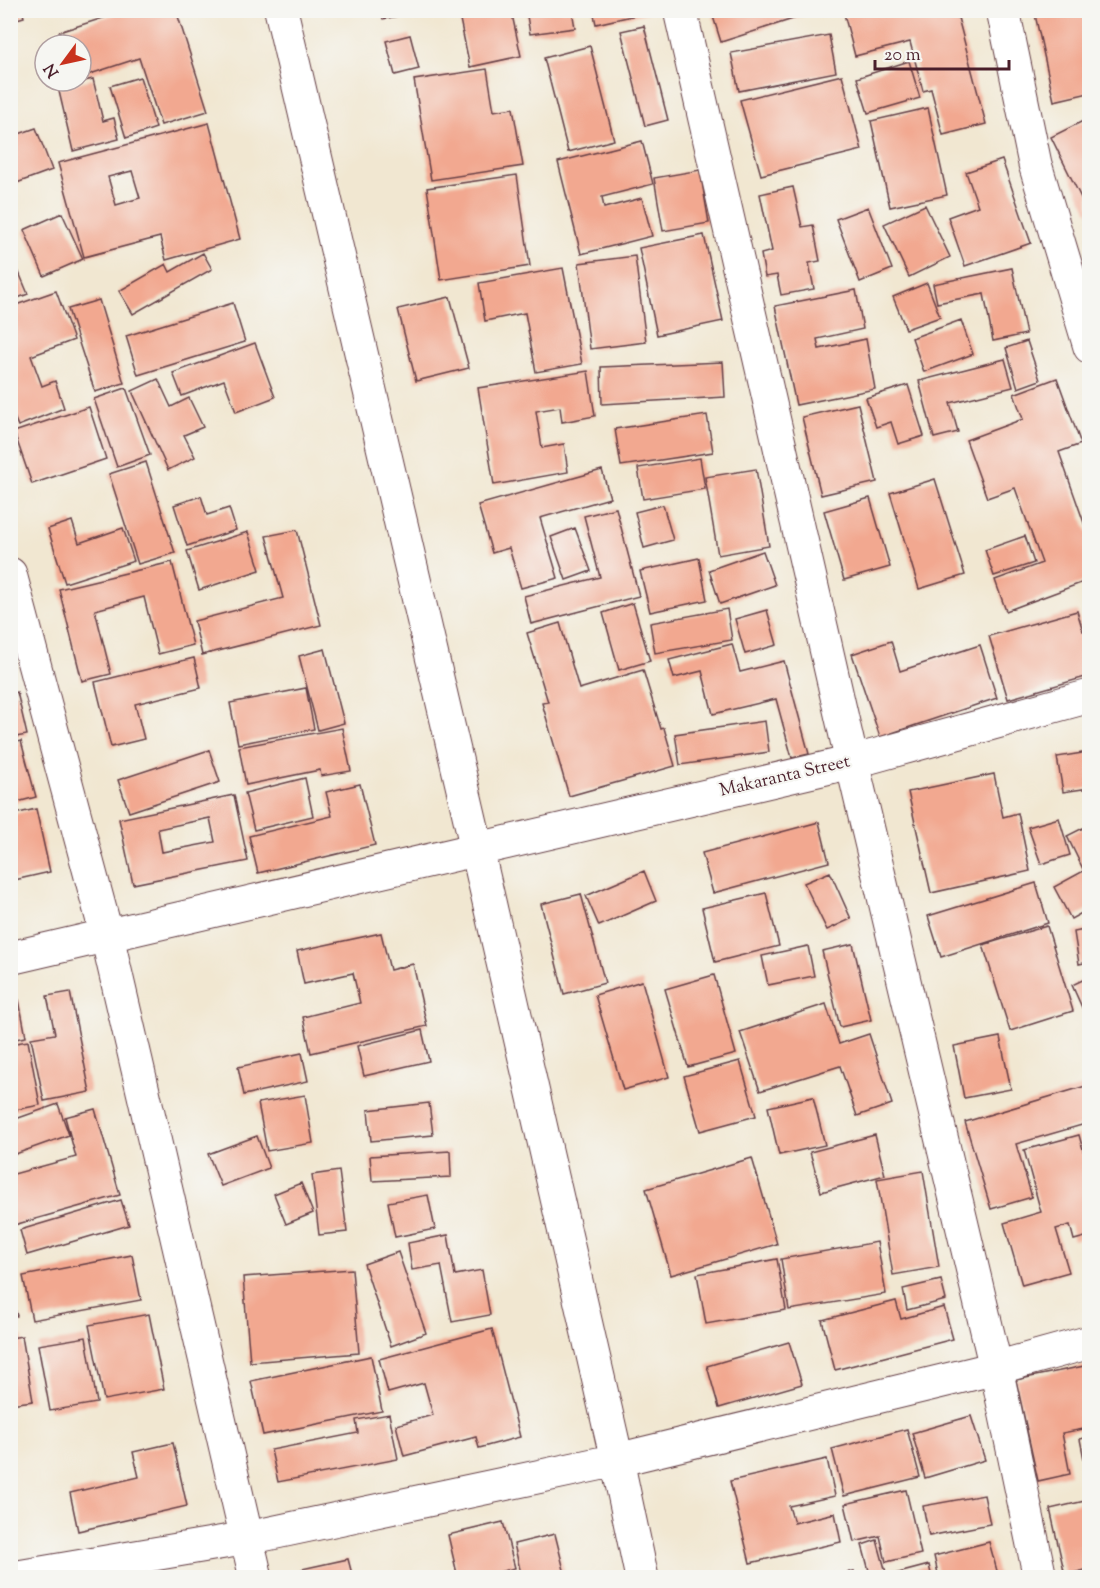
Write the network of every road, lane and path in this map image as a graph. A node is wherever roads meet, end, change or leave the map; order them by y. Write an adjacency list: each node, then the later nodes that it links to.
1 (281, 10): 8 (street)
2 (680, 10): 7 (street)
3 (1003, 10): 4 (street)
4 (1089, 347)
5 (10, 574): 9 (street)
6 (1089, 696): 7 (street, Makaranta Street)
7 (852, 762): 8 (street, Makaranta Street); 12 (street)
8 (477, 849): 9 (street, Makaranta Street); 13 (street)
9 (108, 936): 10 (street, Makaranta Street); 14 (street)
10 (10, 958)
11 (1089, 1342): 12 (street)
12 (996, 1368): 13 (street); 18 (street)
13 (617, 1460): 14 (street); 17 (street)
14 (248, 1538): 15 (street); 16 (street)
15 (12, 1578)
16 (256, 1578)
17 (642, 1578)
18 (1040, 1578)

